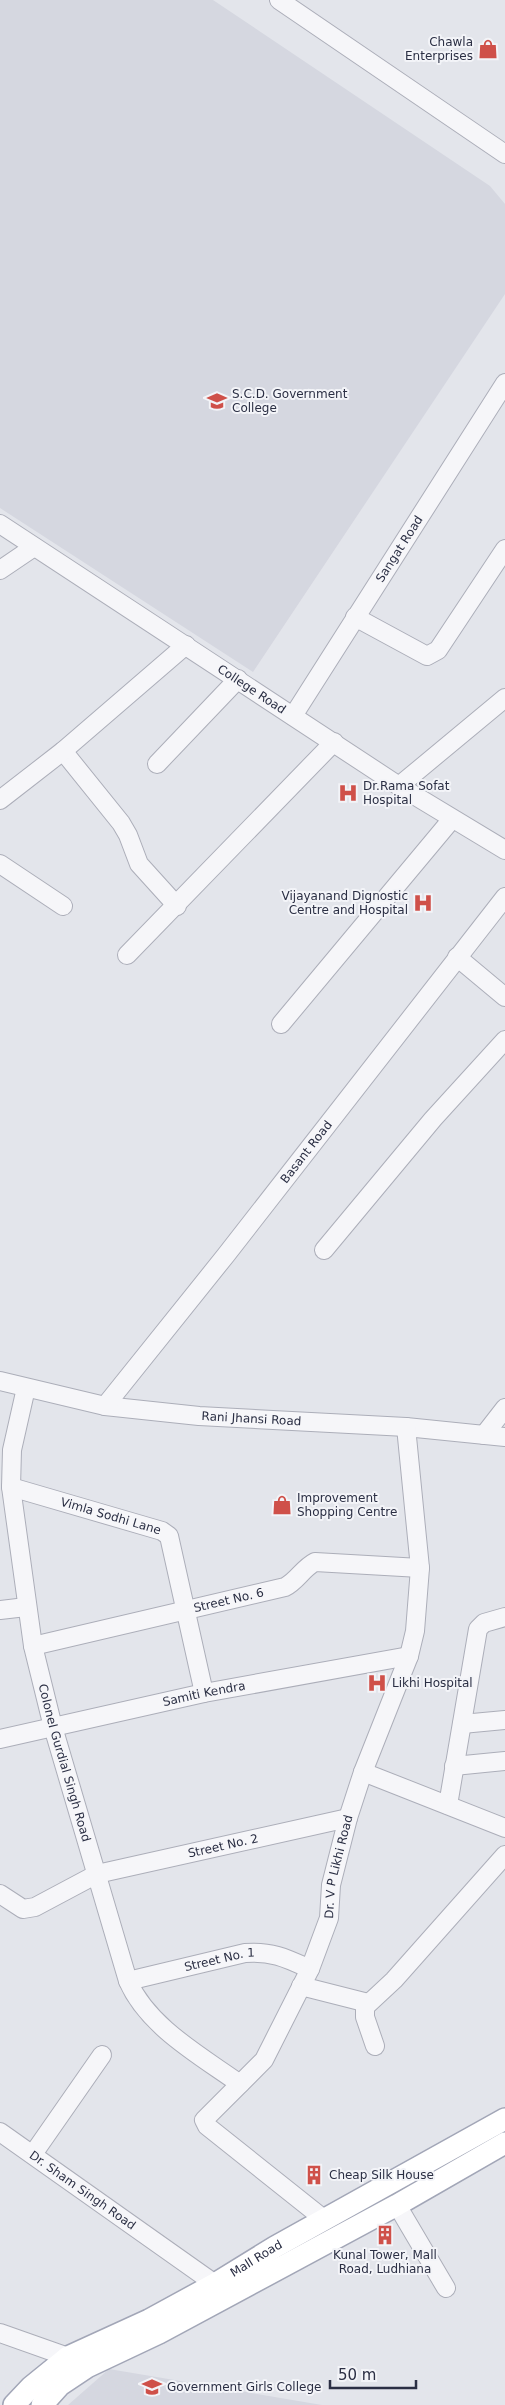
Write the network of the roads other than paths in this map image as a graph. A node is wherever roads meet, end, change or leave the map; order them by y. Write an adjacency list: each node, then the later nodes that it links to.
1 (279, 0): 2 (street)
2 (505, 154)
3 (505, 383): 8 (street, Sangat Road)
4 (0, 524): 5 (street, College Road)
5 (34, 547): 7 (street); 9 (street, College Road)
6 (505, 549): 8 (street)
7 (0, 570)
8 (356, 617): 12 (street, Sangat Road)
9 (186, 645): 10 (street, College Road); 14 (street)
10 (238, 679): 12 (street, College Road); 15 (street)
11 (505, 698): 16 (street)
12 (293, 716): 13 (street, College Road)
13 (334, 742): 16 (street, College Road); 23 (street)
14 (62, 750): 17 (street); 23 (street)
15 (157, 764)
16 (399, 786): 18 (street, College Road)
17 (0, 800)
18 (452, 819): 19 (street, College Road); 27 (street)
19 (502, 843)
20 (0, 864): 22 (street)
21 (505, 897): 25 (street, Basant Road)
22 (63, 906)
23 (176, 906): 24 (street)
24 (127, 955)
25 (457, 957): 26 (street); 32 (street, Basant Road)
26 (505, 997)
27 (281, 1024)
28 (505, 1040): 29 (street)
29 (324, 1250)
30 (0, 1381): 31 (street, Rani Jhansi Road)
31 (26, 1388): 32 (street, Rani Jhansi Road); 37 (street, Colonel Gurdial Singh Road)
32 (105, 1406): 34 (street, Rani Jhansi Road)
33 (505, 1408): 35 (street)
34 (406, 1427): 35 (street, Rani Jhansi Road); 39 (street, Dr. V P Likhi Road)
35 (484, 1435): 36 (street, Rani Jhansi Road)
36 (505, 1437)
37 (11, 1487): 38 (street, Colonel Gurdial Singh Road); 42 (street, Vimla Sodhi Lane)
38 (8, 1524): 40 (street, Colonel Gurdial Singh Road)
39 (420, 1568): 42 (street, Street No. 6); 45 (street, Dr. V P Likhi Road)
40 (26, 1607): 41 (street); 44 (street, Colonel Gurdial Singh Road)
41 (0, 1610)
42 (186, 1610): 44 (street, Street No. 6); 46 (street, Vimla Sodhi Lane)
43 (505, 1617): 48 (street)
44 (33, 1646): 49 (street, Colonel Gurdial Singh Road)
45 (409, 1656): 46 (street, Samiti Kendra); 53 (street, Dr. V P Likhi Road)
46 (204, 1693): 49 (street, Samiti Kendra)
47 (505, 1720): 48 (street)
48 (462, 1724): 52 (street)
49 (53, 1727): 50 (street, Samiti Kendra); 58 (street, Colonel Gurdial Singh Road)
50 (0, 1739)
51 (505, 1761): 52 (street)
52 (454, 1766): 54 (street)
53 (363, 1772): 54 (street); 55 (street, Dr. V P Likhi Road)
54 (448, 1805): 56 (street)
55 (348, 1818): 58 (street, Street No. 2); 60 (street, Dr. V P Likhi Road)
56 (505, 1828)
57 (505, 1855): 63 (street)
58 (96, 1874): 59 (street, Street No. 2); 61 (street, Colonel Gurdial Singh Road)
59 (0, 1894)
60 (310, 1969): 61 (street, Street No. 1); 62 (street, Dr. V P Likhi Road)
61 (128, 1981): 66 (street, Colonel Gurdial Singh Road)
62 (301, 1986): 63 (street); 66 (street, Dr. V P Likhi Road)
63 (368, 2003): 64 (street)
64 (375, 2046)
65 (102, 2055): 70 (street)
66 (240, 2084): 72 (street, Dr. V P Likhi Road)
67 (505, 2119): 72 (main road, Mall Road)
68 (0, 2132): 70 (street, Dr. Sham Singh Road)
69 (505, 2144): 71 (main road, Mall Road)
70 (34, 2154): 73 (street, Dr. Sham Singh Road)
71 (397, 2205): 74 (street); 78 (main road, Mall Road)
72 (324, 2220): 73 (main road, Mall Road)
73 (216, 2284): 76 (main road, Mall Road)
74 (446, 2288)
75 (0, 2333): 76 (street)
76 (68, 2357): 77 (main road, Mall Road)
77 (14, 2405)
78 (42, 2405)

